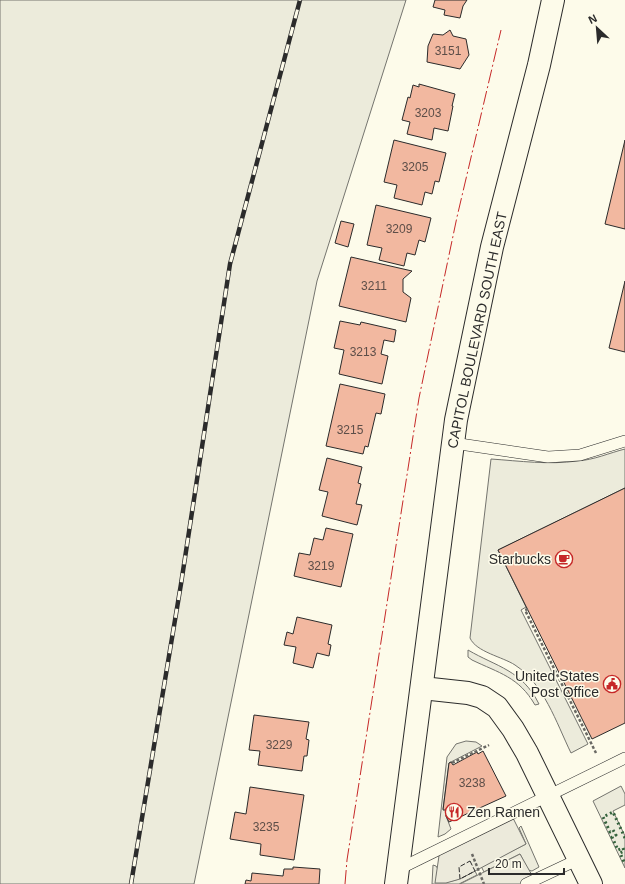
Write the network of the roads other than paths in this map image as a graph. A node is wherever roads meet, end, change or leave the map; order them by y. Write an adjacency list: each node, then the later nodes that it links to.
1 (553, 0): 3 (main road, CAPITOL BOULEVARD SOUTH EAST)
2 (625, 441): 3 (lane)
3 (453, 443): 4 (main road, CAPITOL BOULEVARD SOUTH EAST)
4 (422, 688): 6 (main road); 8 (main road, CAPITOL BOULEVARD SOUTH EAST)
5 (625, 758): 6 (lane)
6 (549, 796): 7 (main road); 8 (lane)
7 (579, 859): 9 (lane); 10 (main road)
8 (396, 877)
9 (526, 884)
10 (592, 884)

